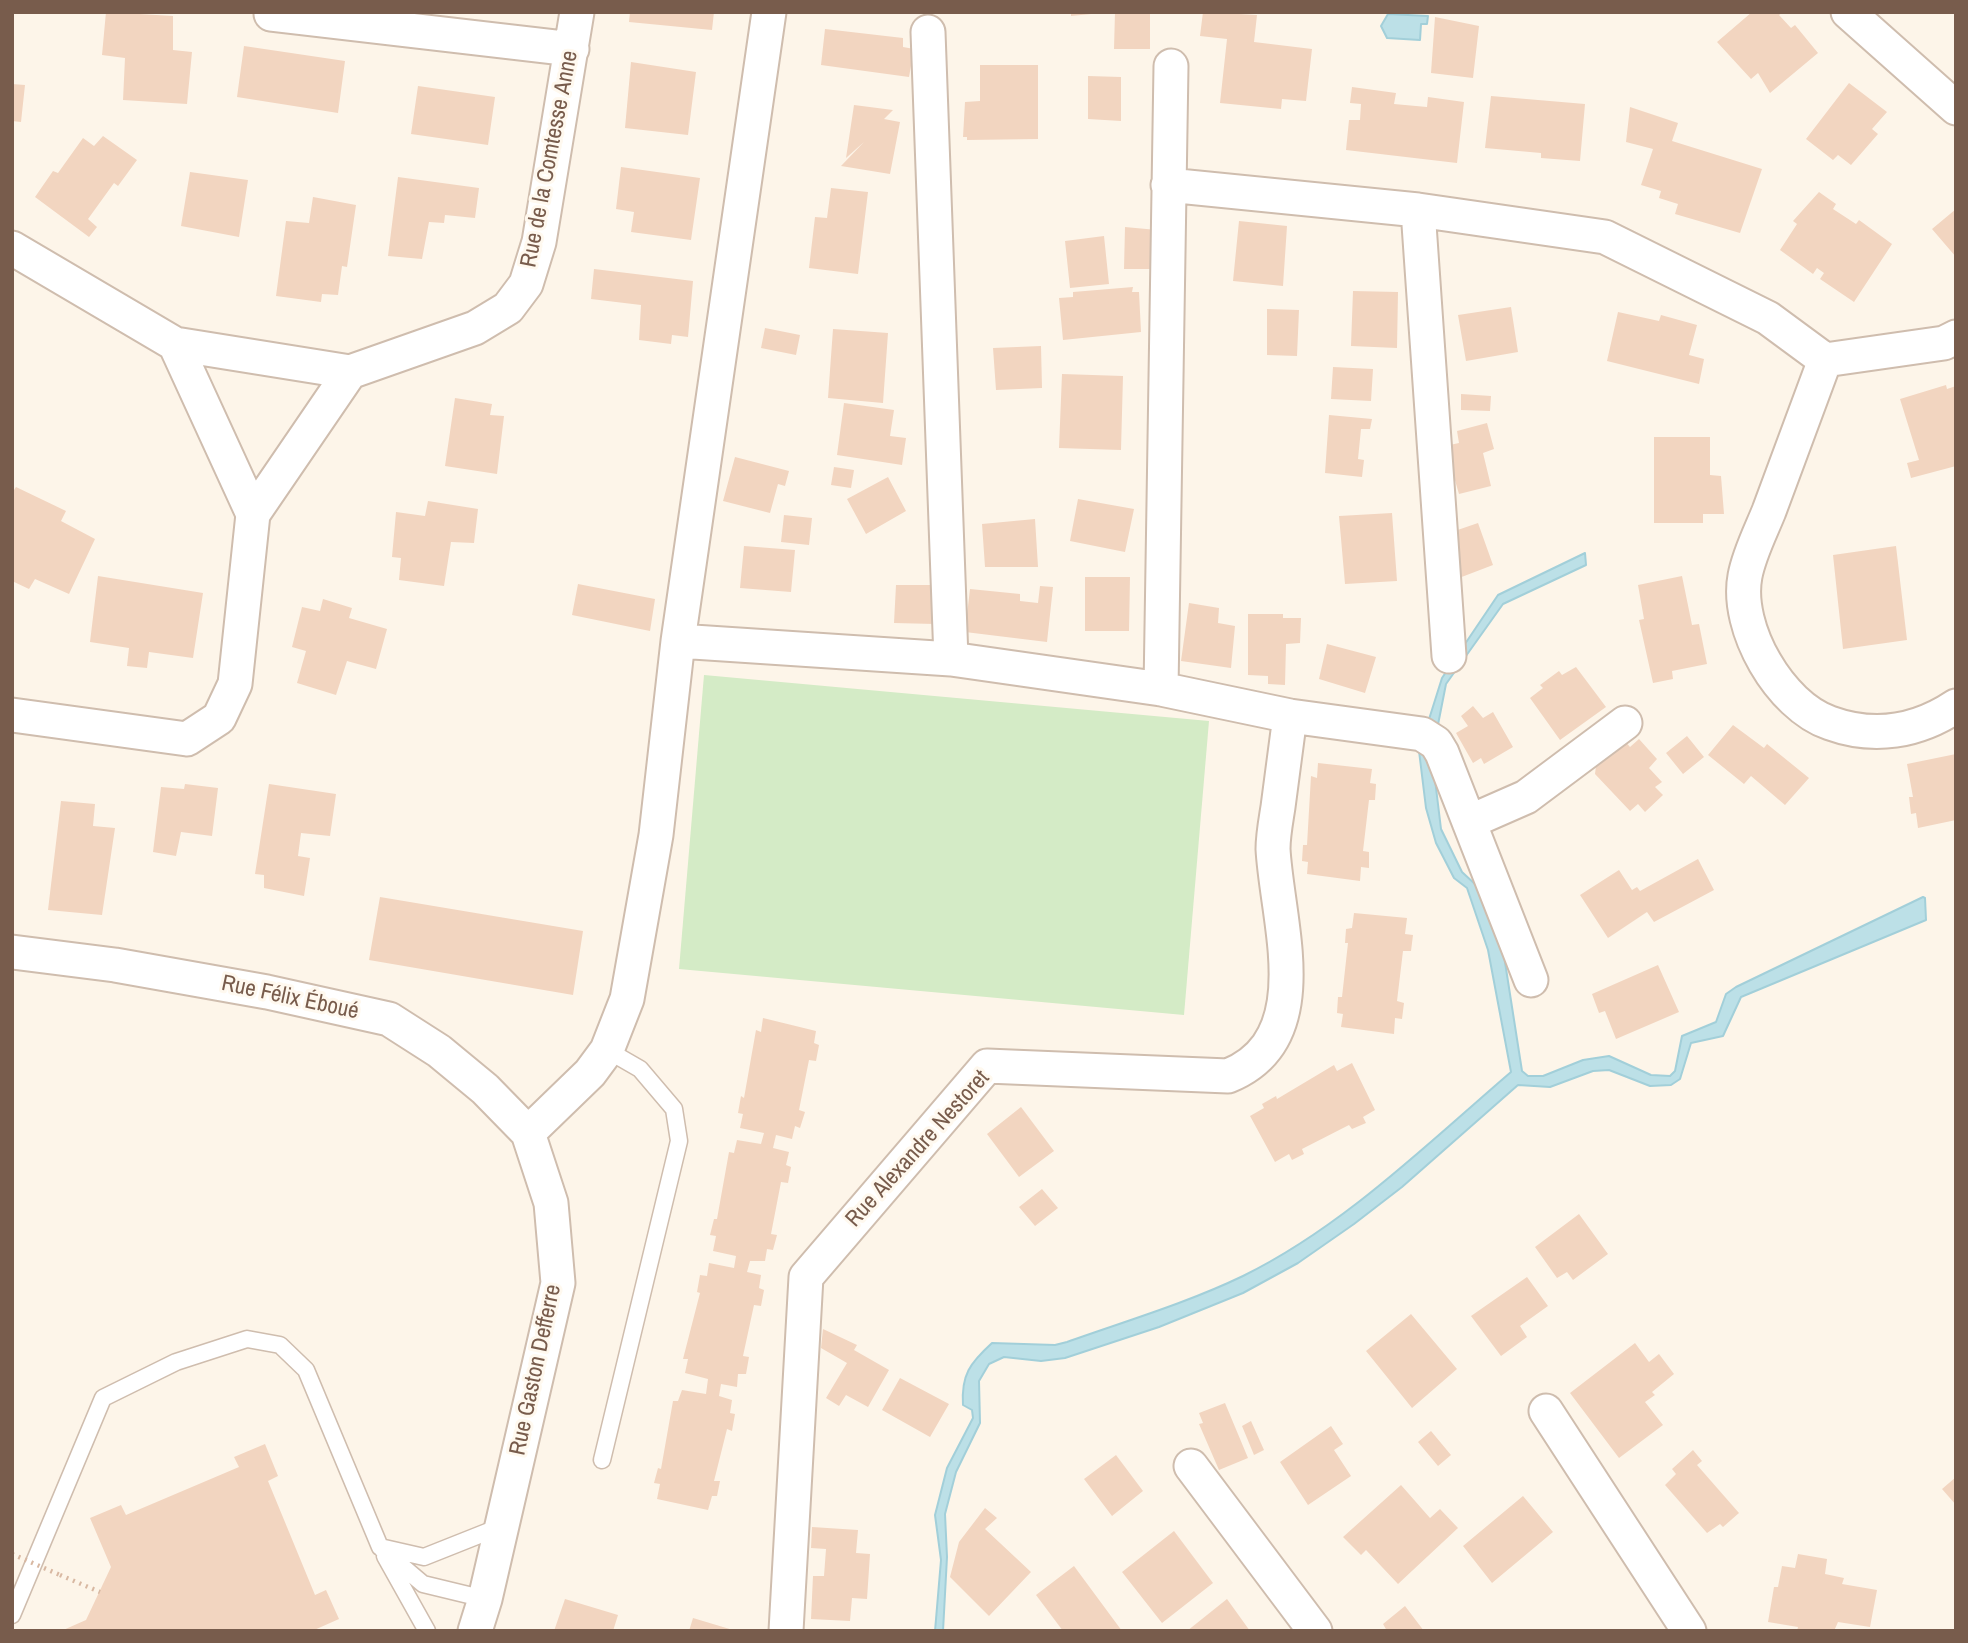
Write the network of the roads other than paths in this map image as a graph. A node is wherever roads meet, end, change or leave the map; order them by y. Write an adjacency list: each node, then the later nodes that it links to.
1 (577, 12): 6 (street, Rue de la Comtesse Anne)
2 (769, 12): 17 (street)
3 (1848, 12): 8 (street)
4 (271, 14): 6 (street)
5 (928, 32): 19 (street)
6 (572, 49): 15 (street, Rue de la Comtesse Anne)
7 (1171, 66): 9 (street)
8 (1956, 108)
9 (1168, 185): 10 (street); 20 (street)
10 (1418, 210): 14 (street); 18 (street)
11 (12, 248): 13 (street, Rue de la Comtesse Anne)
12 (1956, 337): 14 (street)
13 (174, 344): 15 (street, Rue de la Comtesse Anne); 16 (street)
14 (1825, 360): 21 (street)
15 (350, 372): 16 (street)
16 (253, 514): 22 (street)
17 (678, 641): 19 (street); 28 (street)
18 (1449, 656)
19 (951, 659): 20 (street)
20 (1161, 689): 23 (street)
21 (1956, 706)
22 (12, 715)
23 (1290, 716): 25 (street); 39 (street, Rue Alexandre Nestoret)
24 (1625, 723): 25 (street)
25 (1469, 822): 27 (street)
26 (12, 953): 29 (street, Rue Félix Éboué)
27 (1531, 980)
28 (607, 1050): 29 (street); 31 (lane)
29 (528, 1133): 33 (street, Rue Gaston Defferre)
30 (1546, 1410): 41 (street)
31 (602, 1460)
32 (1191, 1466): 40 (street)
33 (502, 1526): 34 (lane); 35 (street, Rue Gaston Defferre)
34 (380, 1547): 35 (lane); 36 (lane); 37 (lane)
35 (485, 1600): 38 (street, Rue Gaston Defferre)
36 (12, 1615)
37 (427, 1631)
38 (475, 1631)
39 (786, 1631)
40 (1315, 1631)
41 (1689, 1631)

